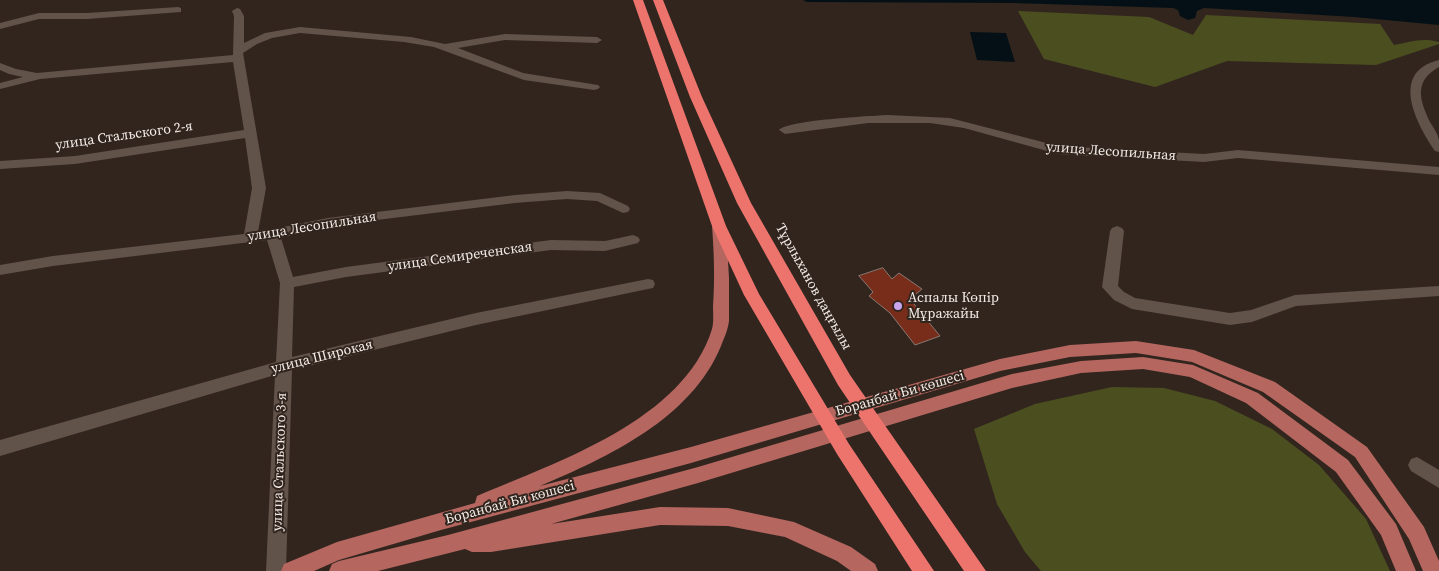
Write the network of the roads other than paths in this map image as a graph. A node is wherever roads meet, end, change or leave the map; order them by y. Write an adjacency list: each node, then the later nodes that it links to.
1 (638, 0): 20 (highway)
2 (658, 0): 35 (highway, Тұрлыханов даңғылы)
3 (178, 10): 5 (street)
4 (237, 11): 8 (street)
5 (0, 26)
6 (597, 40): 7 (street)
7 (445, 47): 8 (street); 13 (street)
8 (238, 54): 11 (street); 15 (street)
9 (1439, 63): 16 (street)
10 (0, 66): 11 (street)
11 (40, 76): 12 (street)
12 (0, 86)
13 (594, 87)
14 (786, 130): 18 (street, улица Лесопильная)
15 (251, 134): 17 (street, улица Стальского 2-я); 23 (street)
16 (1439, 148)
17 (0, 165)
18 (1439, 171)
19 (623, 209): 22 (street, улица Лесопильная)
20 (719, 226): 33 (main road); 41 (highway)
21 (1117, 231): 28 (street)
22 (273, 235): 23 (street, улица Лесопильная); 26 (street, улица Стальского 3-я)
23 (250, 236): 25 (street, улица Лесопильная)
24 (633, 240): 26 (street, улица Семиреченская)
25 (0, 270)
26 (287, 283): 29 (street, улица Стальского 3-я)
27 (648, 284): 29 (street, улица Широкая)
28 (1439, 291)
29 (283, 366): 30 (street, улица Широкая); 37 (street, улица Стальского 3-я)
30 (0, 448)
31 (1417, 465): 32 (street)
32 (1439, 480)
33 (442, 521): 38 (main road, Боранбай Би көшесі); 45 (main road, Боранбай Би көшесі)
34 (448, 544): 36 (main road, Боранбай Би көшесі); 40 (main road); 44 (main road, Боранбай Би көшесі)
35 (960, 549): 42 (highway, Тұрлыханов даңғылы); 43 (main road)
36 (373, 566): 39 (main road, Боранбай Би көшесі)
37 (276, 571)
38 (291, 571)
39 (339, 571)
40 (868, 571)
41 (924, 571)
42 (976, 571)
43 (984, 571)
44 (1406, 571)
45 (1433, 571)

